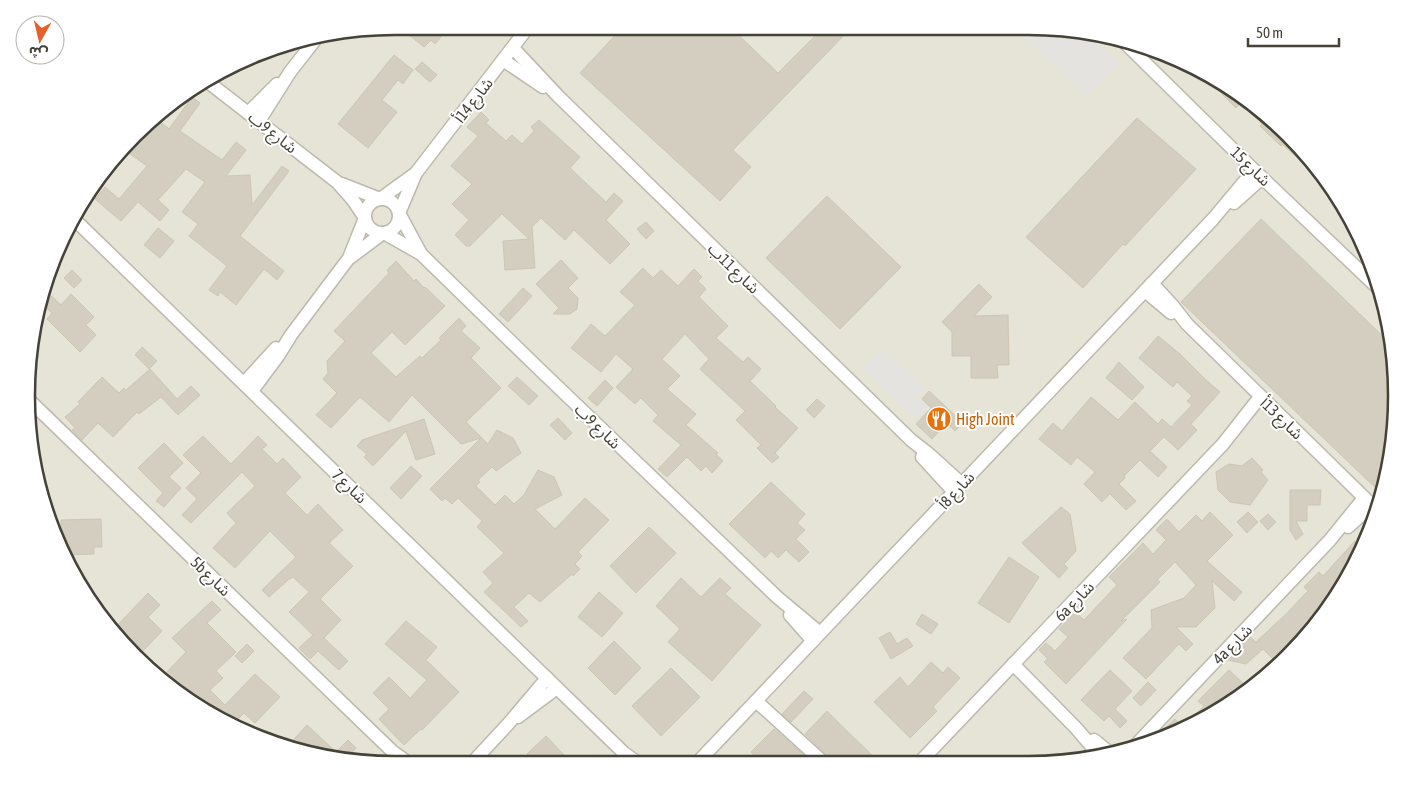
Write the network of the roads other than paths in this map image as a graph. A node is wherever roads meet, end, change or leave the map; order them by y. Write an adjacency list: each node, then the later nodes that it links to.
1 (522, 35): 3 (street, شارع 14أ)
2 (311, 45): 6 (street)
3 (513, 48): 5 (street, شارع 14أ); 8 (street, شارع 11ب)
4 (1133, 51): 12 (street, شارع 15)
5 (504, 60): 8 (street, شارع 11ب); 11 (street, شارع 14أ)
6 (290, 72): 9 (street); 10 (street)
7 (212, 85): 9 (street, شارع 9ب)
8 (558, 96): 26 (street, شارع 11ب)
9 (248, 113): 10 (street, شارع 9ب)
10 (259, 121): 13 (street, شارع 9ب)
11 (416, 173): 14 (street, شارع 14أ); 15 (street, شارع 14أ)
12 (1258, 174): 21 (street, شارع 15); 22 (street, شارع 8أ)
13 (338, 182): 14 (street, شارع 9ب); 16 (street, شارع 9ب)
14 (380, 199): 15 (street); 16 (street)
15 (399, 213): 18 (street); 19 (street, شارع 9ب)
16 (364, 218): 18 (street); 20 (street)
17 (79, 223): 23 (street, شارع 7)
18 (384, 233): 19 (street, شارع 9ب); 20 (street)
19 (422, 254): 29 (street, شارع 9ب)
20 (349, 258): 23 (street)
21 (1369, 279)
22 (1149, 287): 24 (street, شارع 13أ); 26 (street, شارع 8أ)
23 (248, 387): 31 (street, شارع 7)
24 (1263, 400): 27 (street, شارع 13أ); 30 (street, 6a شارع)
25 (35, 406): 39 (street, 5b شارع)
26 (958, 488): 29 (street, شارع 8أ)
27 (1372, 504)
28 (1371, 505): 36 (street, 4a شارع)
29 (817, 637): 33 (street, شارع 8أ)
30 (1010, 668): 35 (street); 46 (street, 6a شارع)
31 (547, 678): 32 (street, شارع 7); 34 (street)
32 (557, 688): 34 (street); 43 (street, شارع 7)
33 (756, 701): 44 (street, شارع 8أ); 45 (street)
34 (509, 723): 42 (street)
35 (1076, 728): 37 (street); 38 (street)
36 (1144, 737)
37 (1102, 748)
38 (1095, 750)
39 (392, 751): 40 (street, 5b شارع); 41 (street, 5b شارع)
40 (396, 756)
41 (399, 756)
42 (478, 756)
43 (626, 756)
44 (704, 756)
45 (816, 756)
46 (926, 756)

